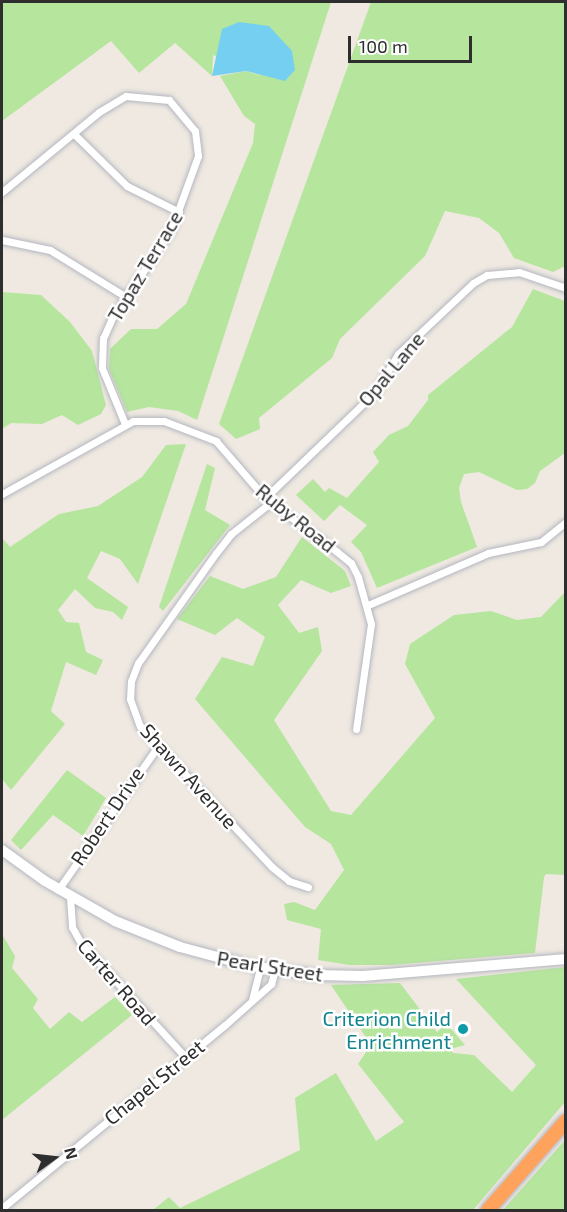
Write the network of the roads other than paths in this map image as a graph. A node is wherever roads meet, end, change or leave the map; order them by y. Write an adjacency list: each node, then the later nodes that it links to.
1 (74, 134): 2 (street, Topaz Terrace); 3 (street); 3 (street, Topaz Terrace)
2 (2, 192)
3 (179, 212): 6 (street, Topaz Terrace)
4 (2, 240): 6 (street)
5 (566, 288): 9 (street, Opal Lane)
6 (126, 297): 7 (street, Topaz Terrace)
7 (125, 424): 8 (street, Ruby Road); 9 (street, Ruby Road)
8 (2, 494)
9 (268, 500): 11 (street, Ruby Road); 13 (street, Shawn Avenue)
10 (566, 522): 11 (street)
11 (368, 604): 12 (street, Ruby Road)
12 (356, 729)
13 (158, 746): 15 (street, Shawn Avenue); 16 (street, Robert Drive)
14 (2, 849): 16 (main road, Pearl Street)
15 (308, 887)
16 (58, 890): 17 (main road, Pearl Street)
17 (70, 897): 19 (main road, Pearl Street); 22 (street, Carter Road)
18 (566, 959): 20 (main road, Pearl Street)
19 (260, 968): 20 (main road, Pearl Street); 21 (street)
20 (275, 970): 21 (street, Chapel Street)
21 (250, 1002): 22 (street, Chapel Street)
22 (185, 1057): 24 (street, Chapel Street)
23 (566, 1121): 25 (highway)
24 (2, 1208)
25 (488, 1210)

